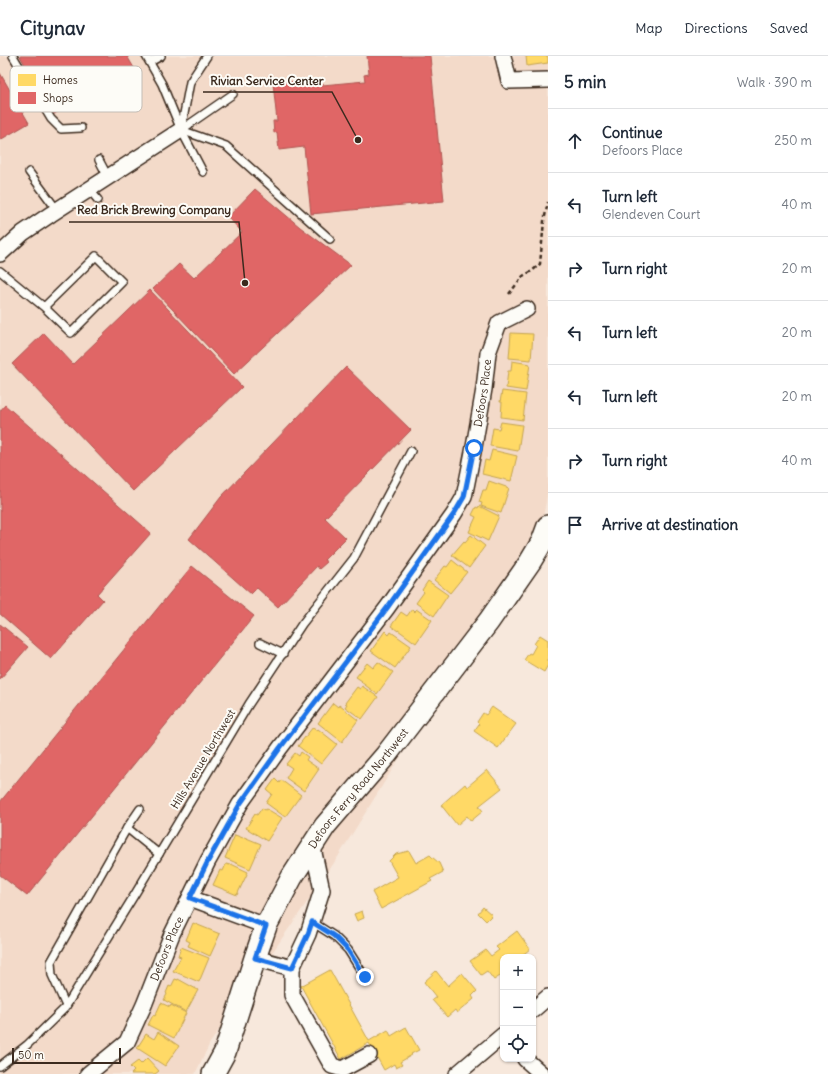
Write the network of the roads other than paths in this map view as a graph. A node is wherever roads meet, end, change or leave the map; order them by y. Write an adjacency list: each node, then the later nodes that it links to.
1 (14, 56): 6 (lane)
2 (161, 56): 5 (lane)
3 (207, 56): 11 (lane)
4 (502, 56): 7 (street)
5 (148, 59): 11 (lane)
6 (20, 66)
7 (548, 80)
8 (233, 94): 11 (lane)
9 (47, 112): 10 (lane)
10 (80, 128)
11 (181, 130): 14 (lane); 15 (street); 17 (lane)
12 (99, 160): 15 (lane)
13 (29, 172): 16 (lane)
14 (204, 172)
15 (108, 177): 16 (street)
16 (57, 210): 18 (street)
17 (330, 239)
18 (0, 254)
19 (0, 271): 20 (lane)
20 (44, 308): 20 (lane)
21 (527, 309): 30 (street, Defoors Place)
22 (411, 451): 25 (lane, Hills Avenue Northwest)
23 (548, 526): 28 (street, Defoors Ferry Road Northwest)
24 (260, 643): 25 (lane)
25 (283, 654): 29 (lane, Hills Avenue Northwest)
26 (140, 809): 27 (lane)
27 (127, 828): 29 (lane); 37 (lane)
28 (312, 844): 31 (street); 32 (street, Defoors Ferry Road Northwest)
29 (159, 854): 37 (lane, Hills Avenue Northwest)
30 (190, 898): 32 (street); 43 (street, Defoors Place)
31 (312, 922): 34 (street); 35 (lane)
32 (266, 926): 33 (street, Defoors Ferry Road Northwest)
33 (255, 958): 34 (street); 44 (street, Defoors Ferry Road Northwest)
34 (292, 968): 40 (street)
35 (365, 977)
36 (548, 997): 38 (street)
37 (66, 1006): 42 (lane, Hills Avenue Northwest)
38 (536, 1007)
39 (500, 1039): 45 (street)
40 (369, 1055)
41 (528, 1062): 46 (street)
42 (0, 1066)
43 (88, 1074)
44 (213, 1074)
45 (458, 1074)
46 (542, 1074)

